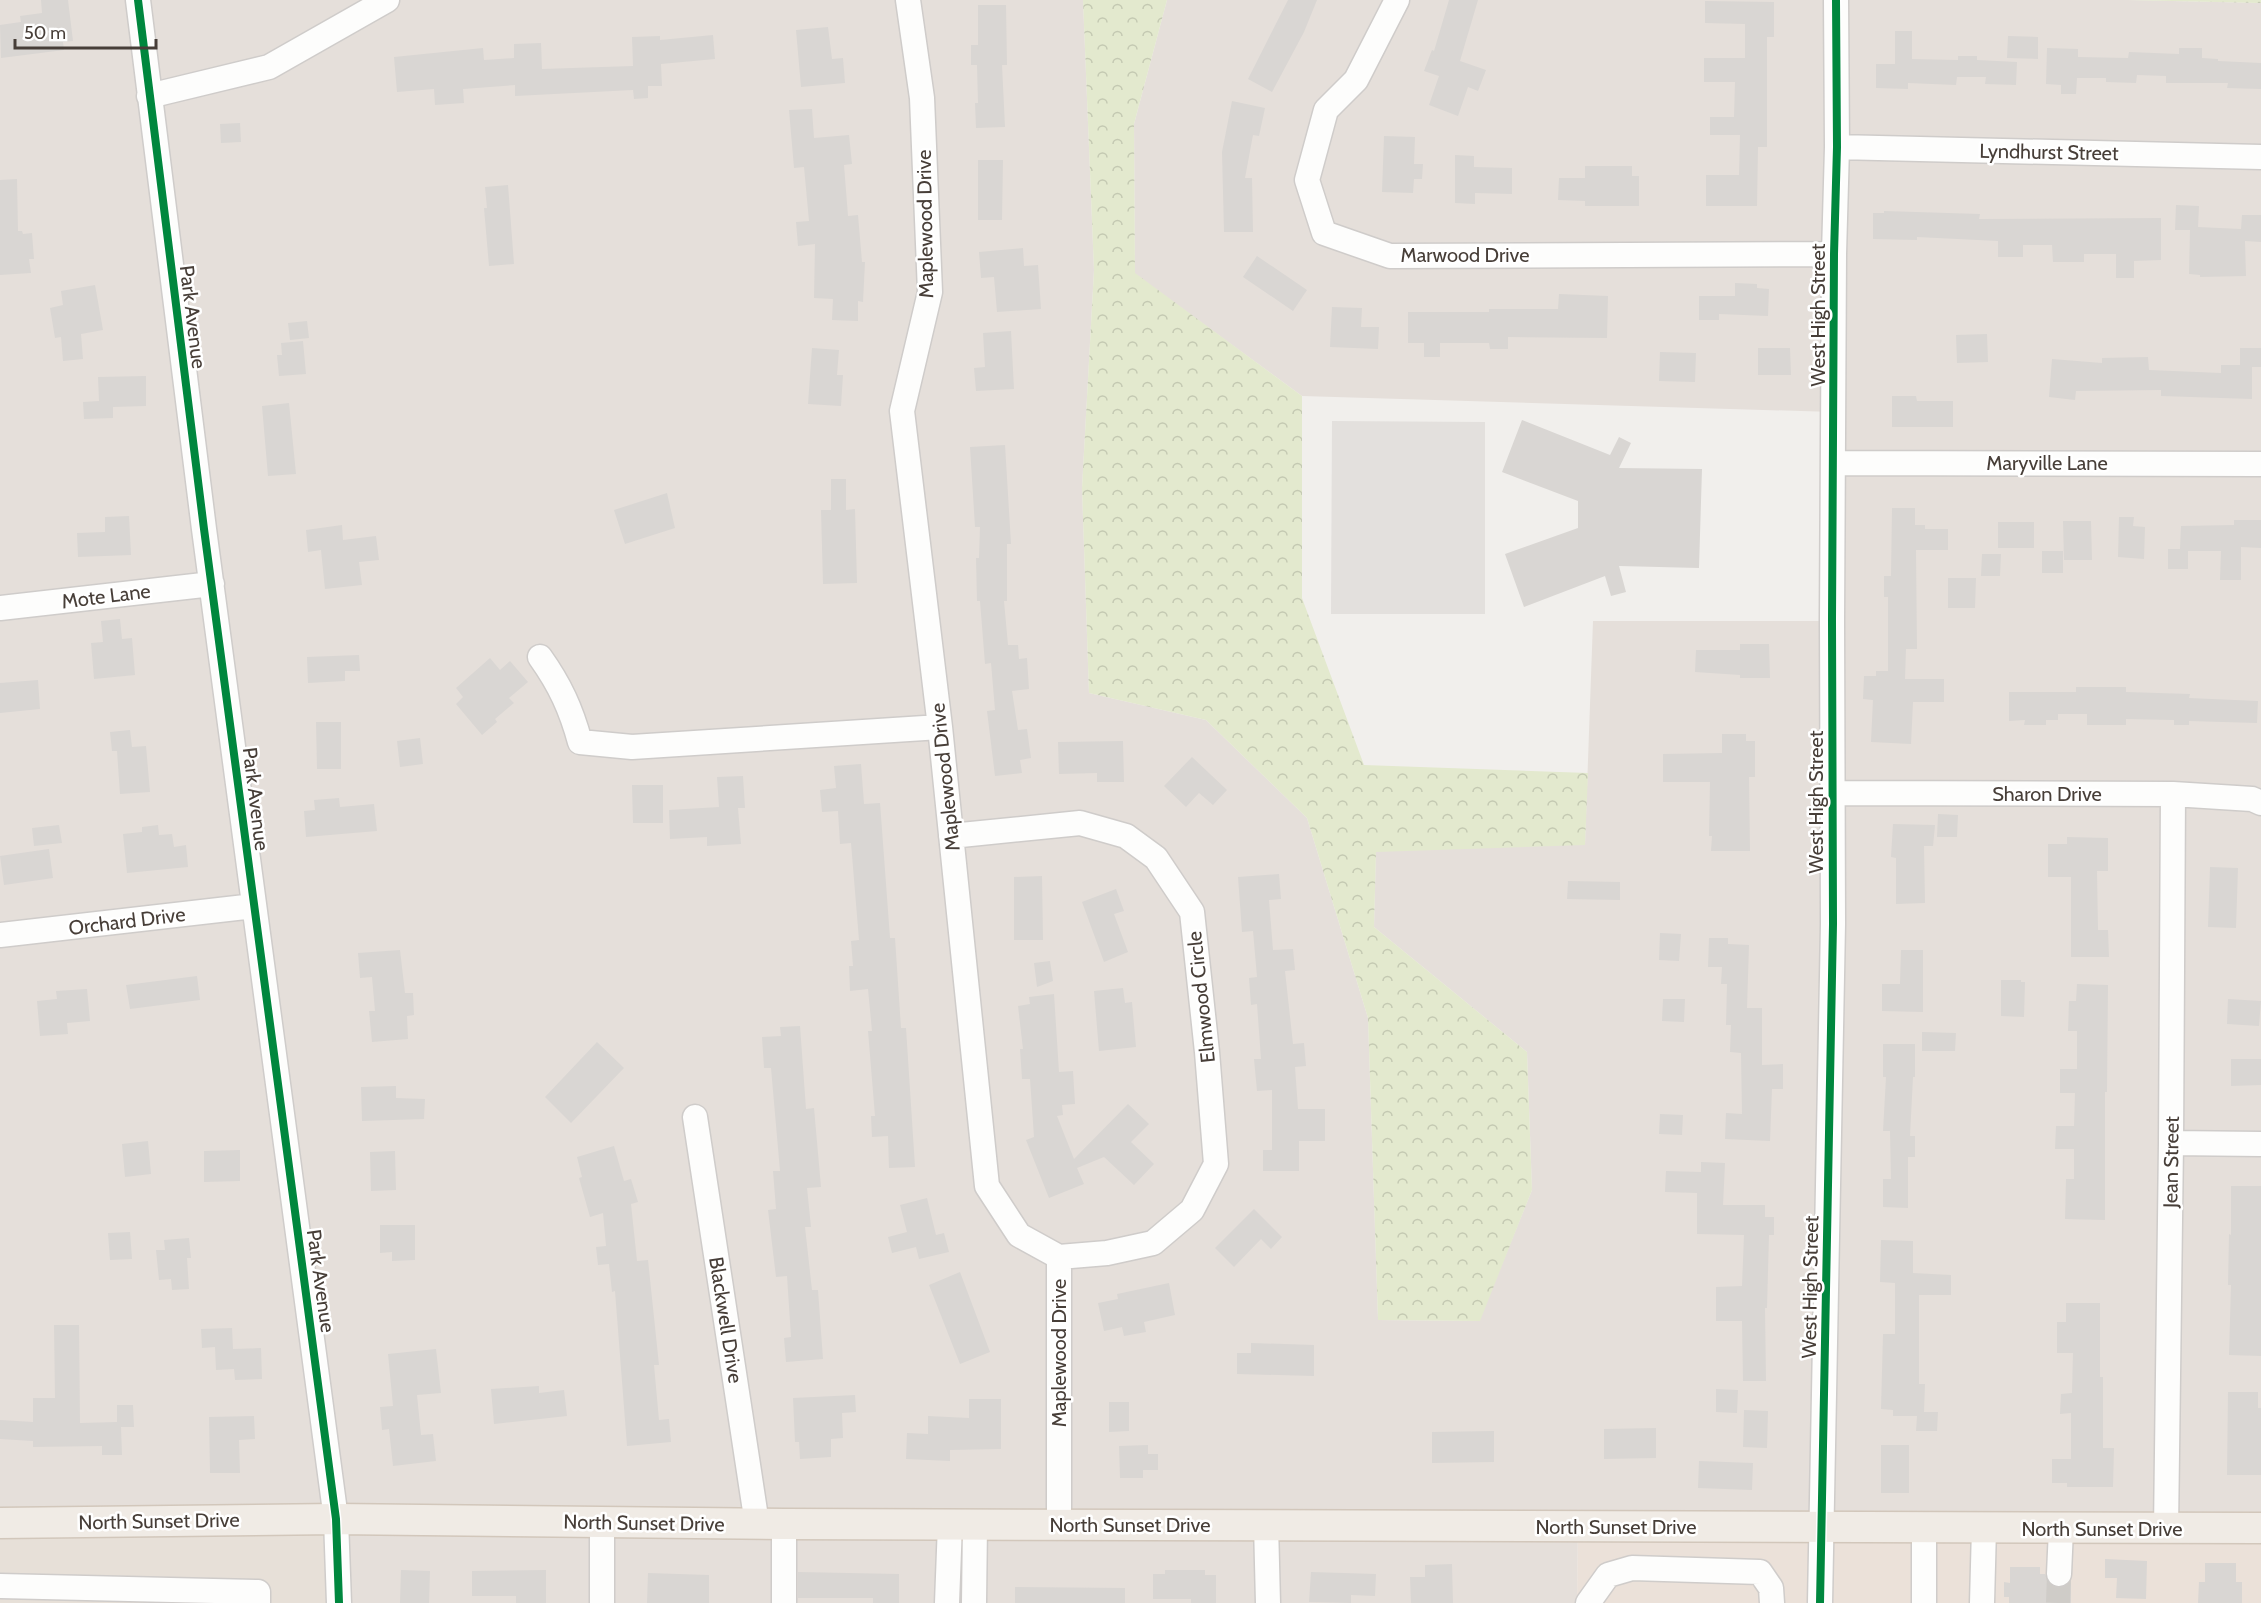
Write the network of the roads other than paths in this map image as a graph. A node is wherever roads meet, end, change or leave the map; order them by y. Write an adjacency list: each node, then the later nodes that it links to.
1 (138, 0): 6 (street, Park Avenue)
2 (387, 0): 6 (street)
3 (908, 0): 15 (street, Maplewood Drive)
4 (1397, 0): 9 (street, Marwood Drive)
5 (1836, 0): 7 (street, West High Street)
6 (149, 96): 12 (street, Park Avenue)
7 (1837, 147): 8 (street, Lyndhurst Street); 9 (street, West High Street)
8 (2261, 157)
9 (1834, 254): 10 (street, West High Street)
10 (1833, 463): 11 (street, Maryville Lane); 16 (street, West High Street)
11 (2261, 464)
12 (212, 584): 13 (street, Mote Lane); 20 (street, Park Avenue)
13 (0, 608)
14 (540, 657): 15 (street)
15 (940, 727): 19 (street, Maplewood Drive)
16 (1833, 793): 17 (street, Sharon Drive); 33 (street, West High Street)
17 (2173, 794): 18 (street, Sharon Drive); 23 (street, Jean Street)
18 (2261, 802)
19 (951, 836): 25 (street, Maplewood Drive); 25 (street, Elmwood Circle)
20 (254, 906): 21 (street, Orchard Drive); 26 (street, Park Avenue)
21 (0, 935)
22 (695, 1117): 29 (street, Blackwell Drive)
23 (2171, 1143): 24 (street); 38 (street, Jean Street)
24 (2261, 1144)
25 (1059, 1257): 30 (street, Maplewood Drive)
26 (336, 1519): 27 (main road, North Sunset Drive); 28 (main road, North Sunset Drive); 42 (street, Park Avenue)
27 (602, 1522): 29 (main road, North Sunset Drive); 43 (street)
28 (0, 1523)
29 (771, 1524): 32 (main road, North Sunset Drive); 44 (street, Blackwell Drive)
30 (1059, 1524): 31 (main road, North Sunset Drive); 32 (main road, North Sunset Drive)
31 (1266, 1524): 33 (main road, North Sunset Drive); 47 (street)
32 (962, 1525): 45 (street); 46 (street)
33 (1821, 1528): 34 (main road, North Sunset Drive); 50 (street, West High Street)
34 (1924, 1528): 35 (main road, North Sunset Drive); 51 (street)
35 (1984, 1528): 37 (main road, North Sunset Drive); 52 (street)
36 (2261, 1528): 38 (main road, North Sunset Drive)
37 (2061, 1529): 38 (main road, North Sunset Drive); 39 (street)
38 (2166, 1530)
39 (2059, 1574)
40 (0, 1586): 41 (street)
41 (258, 1603)
42 (339, 1603)
43 (602, 1603)
44 (784, 1603)
45 (947, 1603)
46 (974, 1603)
47 (1268, 1603)
48 (1588, 1603): 49 (street)
49 (1772, 1603)
50 (1820, 1603)
51 (1924, 1603)
52 (1982, 1603)

